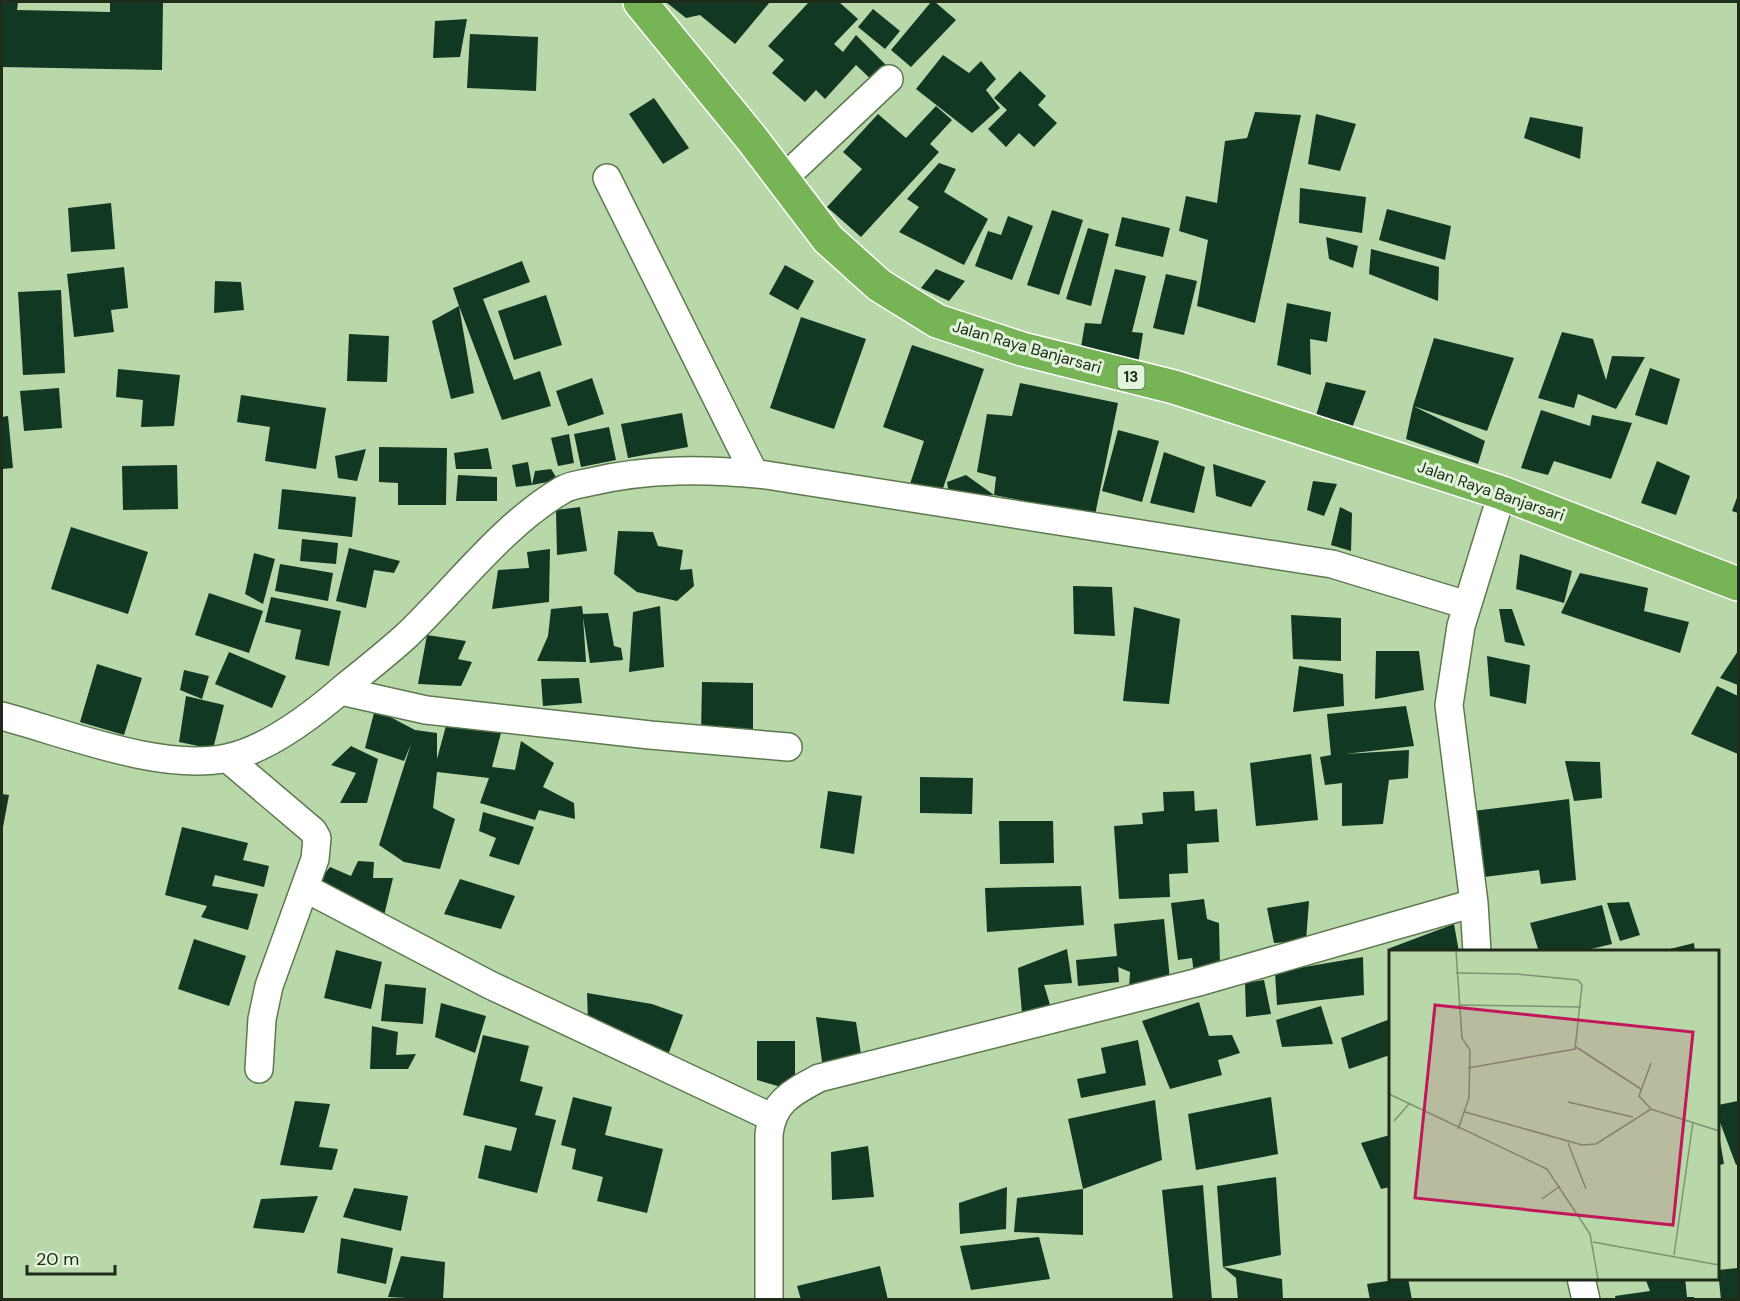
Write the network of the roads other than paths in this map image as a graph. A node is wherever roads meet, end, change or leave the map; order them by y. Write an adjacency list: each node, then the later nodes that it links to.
1 (640, 2): 4 (highway, Jalan Raya Banjarsari / 13)
2 (889, 78): 4 (street)
3 (607, 178): 5 (street)
4 (783, 179): 6 (highway, Jalan Raya Banjarsari / 13)
5 (754, 473): 8 (street); 9 (street)
6 (1502, 493): 7 (highway, Jalan Raya Banjarsari / 13); 8 (street)
7 (1738, 584)
8 (1467, 605): 14 (street)
9 (341, 691): 11 (street); 12 (street)
10 (2, 716): 12 (street)
11 (788, 747)
12 (227, 758): 13 (street)
13 (304, 888): 16 (street); 17 (street)
14 (1474, 903): 15 (street); 17 (street)
15 (1477, 950)
16 (258, 1069)
17 (771, 1118): 19 (street)
18 (1581, 1280): 20 (street)
19 (769, 1299)
20 (1586, 1299)

